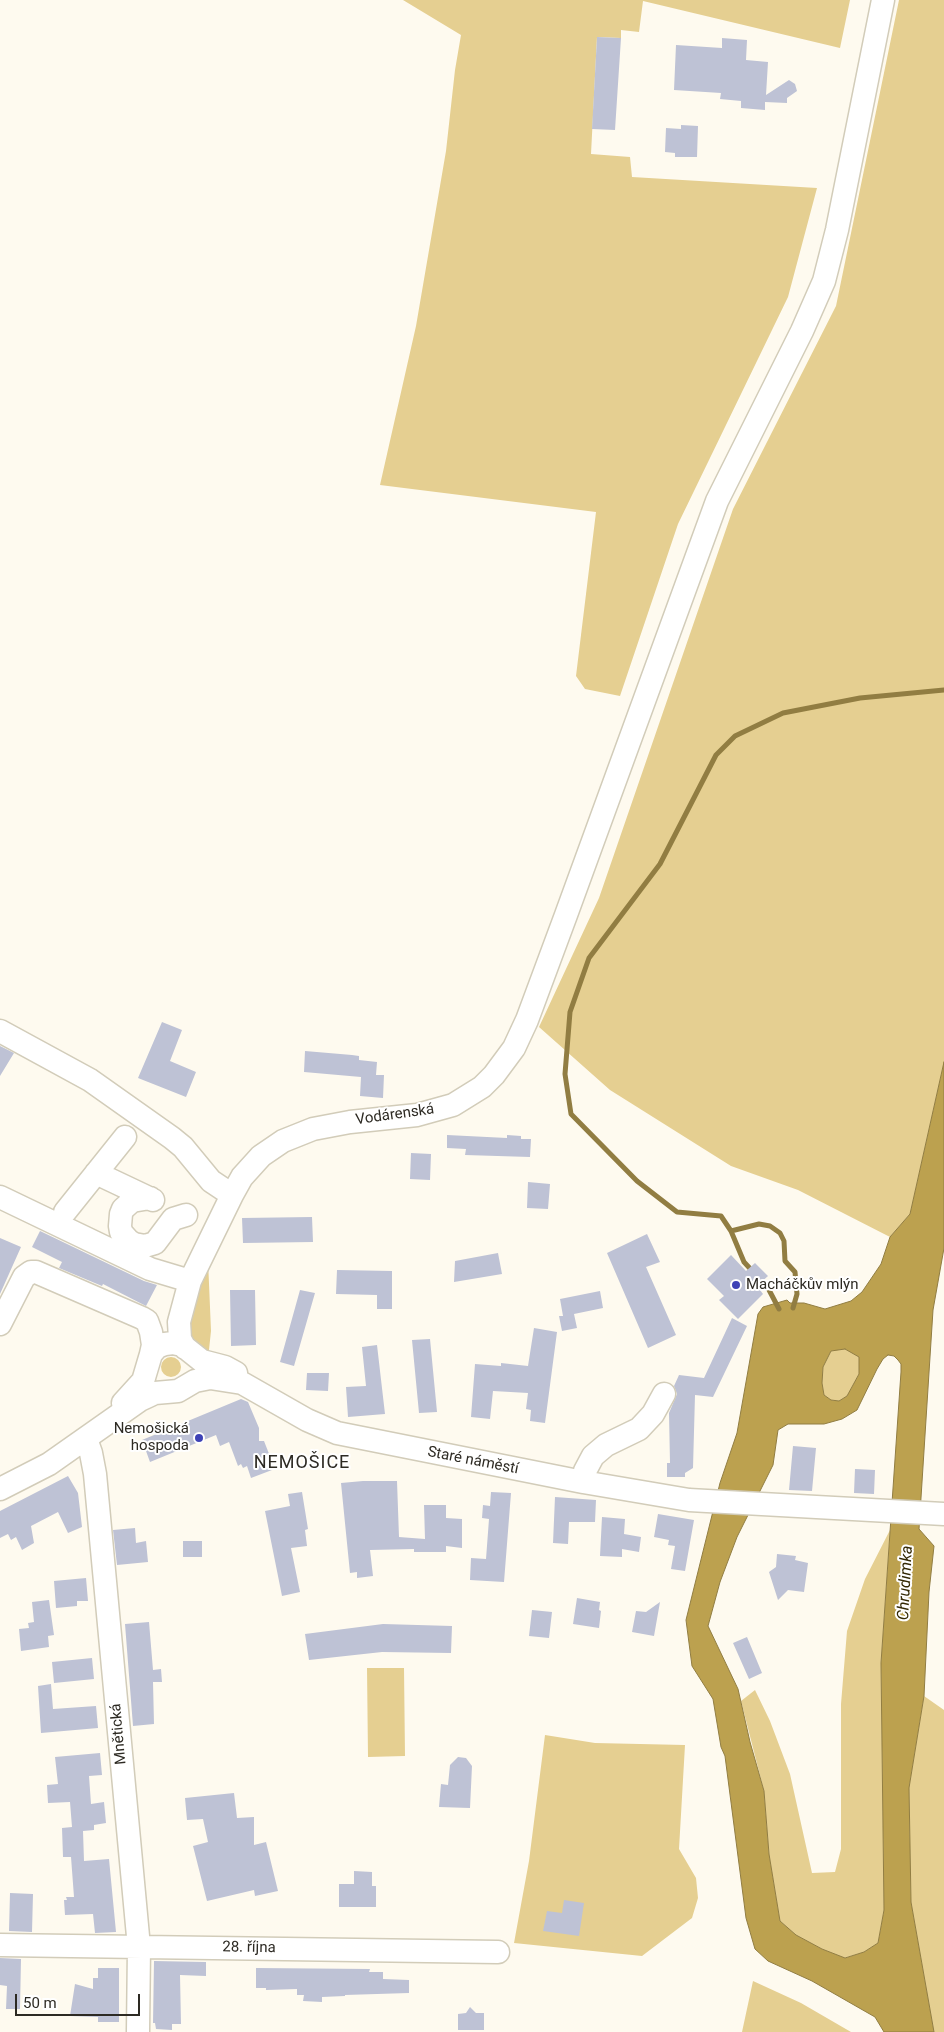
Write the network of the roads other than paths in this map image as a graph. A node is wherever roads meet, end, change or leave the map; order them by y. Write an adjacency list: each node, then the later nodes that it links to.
1 (883, 0): 5 (street, Vodárenská)
2 (0, 1031): 5 (street)
3 (125, 1137): 4 (street)
4 (96, 1173): 7 (street); 8 (street)
5 (232, 1195): 10 (street, Vodárenská)
6 (0, 1197): 11 (street)
7 (150, 1198): 9 (street); 9 (street)
8 (65, 1212)
9 (186, 1216): 10 (street)
10 (215, 1229): 11 (street, Vodárenská)
11 (190, 1281): 12 (street, Vodárenská); 15 (street, Vodárenská)
12 (173, 1310): 13 (street); 16 (street, Vodárenská)
13 (138, 1316): 14 (street); 16 (street)
14 (0, 1324)
15 (187, 1349): 16 (street, Staré náměstí); 17 (street); 19 (street, Staré náměstí)
16 (150, 1356): 17 (street); 20 (street)
17 (179, 1389): 19 (street, Staré náměstí); 20 (street, Staré náměstí)
18 (664, 1394): 21 (street)
19 (266, 1396): 21 (street, Staré náměstí)
20 (93, 1433): 22 (street); 25 (street, Mnětická)
21 (583, 1482): 23 (street, Staré náměstí)
22 (0, 1489)
23 (938, 1513)
24 (0, 1945): 25 (street, 28. října)
25 (139, 1947): 26 (street, 28. října); 27 (street, Mnětická)
26 (498, 1952)
27 (138, 2032)

